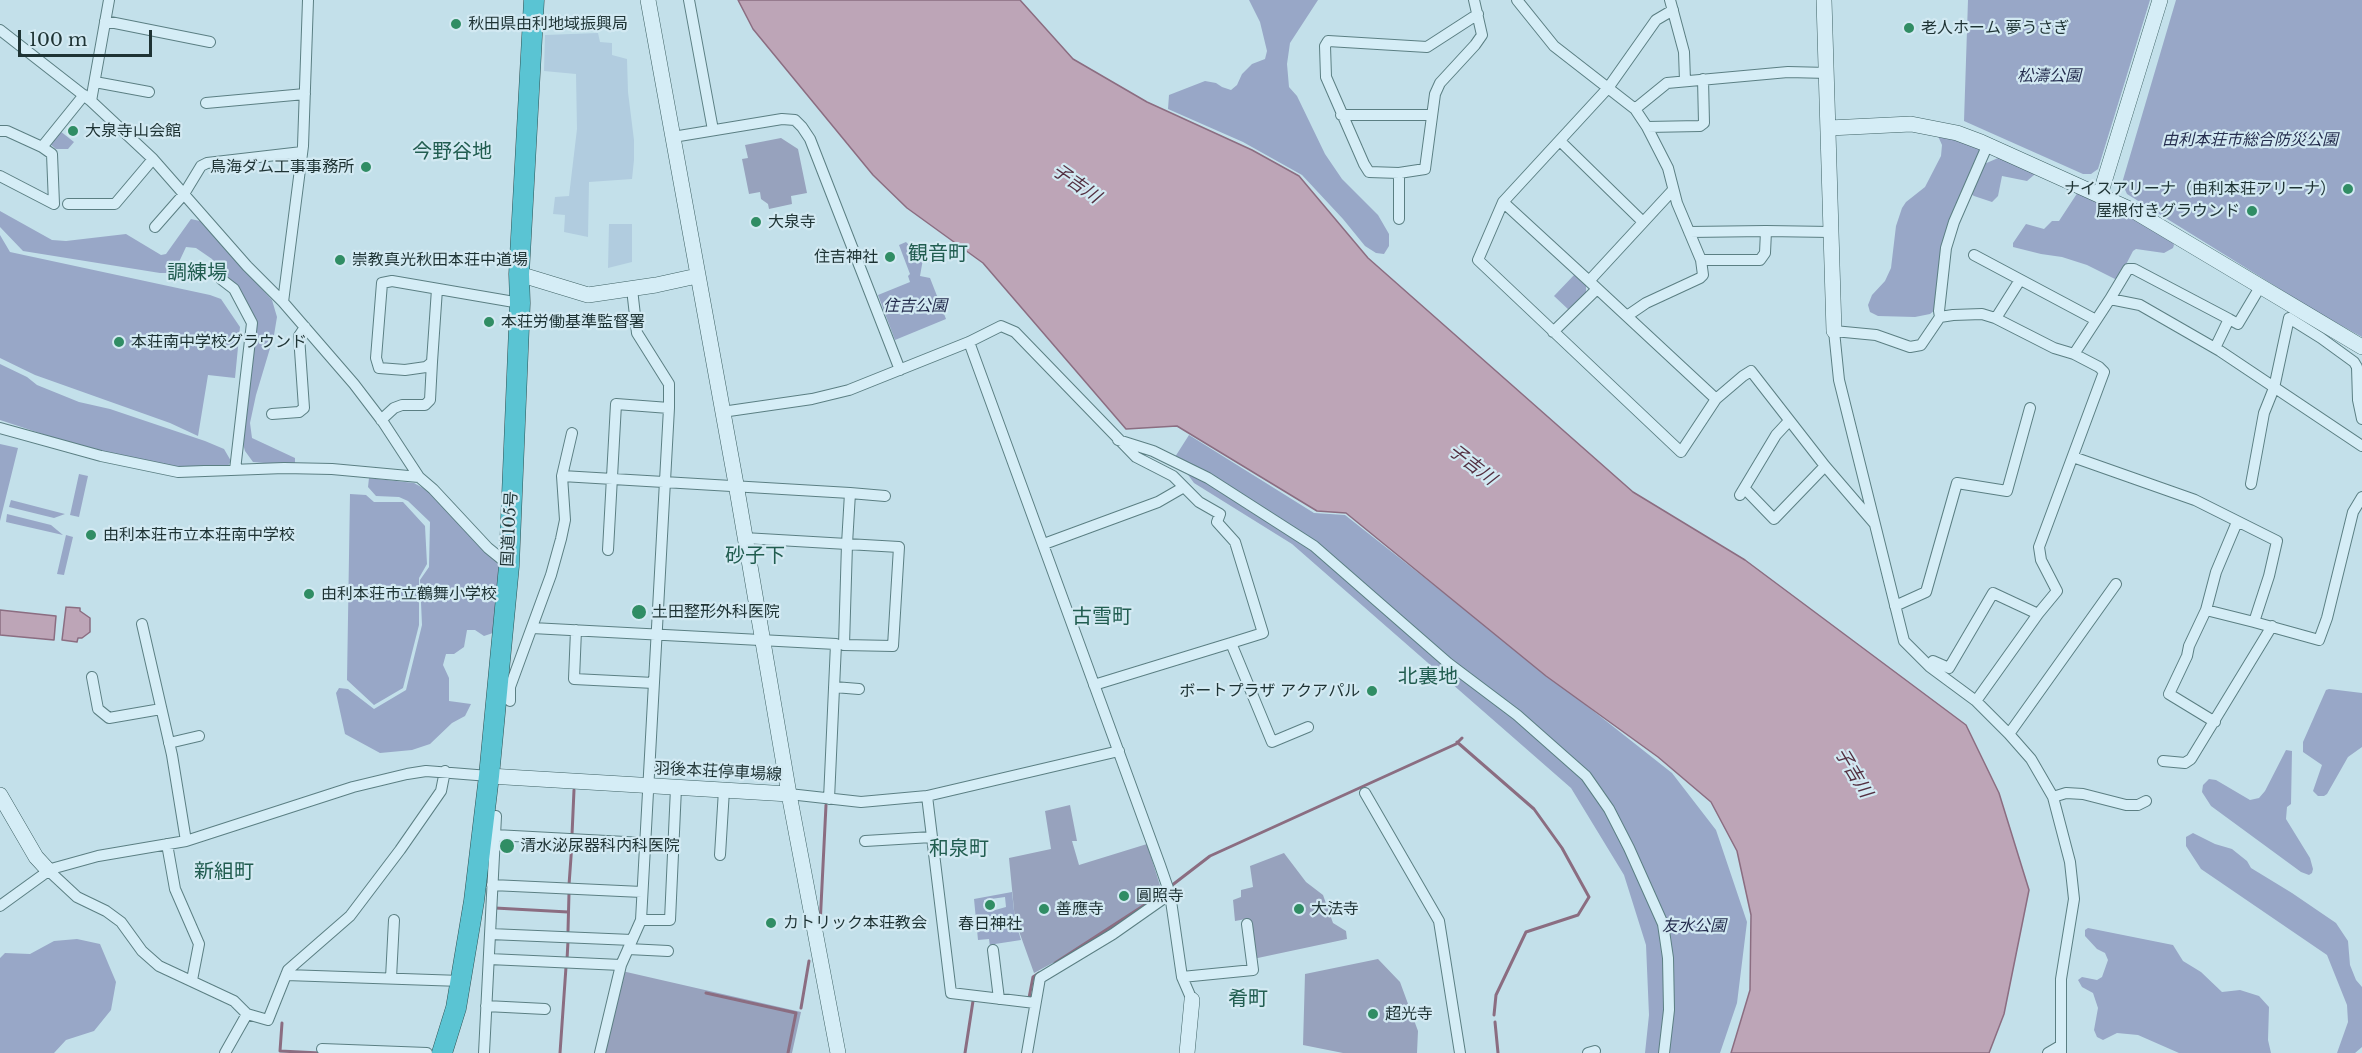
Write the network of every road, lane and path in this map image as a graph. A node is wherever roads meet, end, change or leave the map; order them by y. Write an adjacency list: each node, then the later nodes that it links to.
1 (109, 0): 12 (street)
2 (308, 0): 21 (street)
3 (534, 0): 52 (highway, 国道105号)
4 (648, 0): 31 (street)
5 (689, 0): 29 (street)
6 (1474, 0): 11 (street)
7 (1517, 0): 19 (street)
8 (1824, 0): 15 (street)
9 (2160, 0): 41 (street)
10 (1672, 5): 17 (street); 19 (street)
11 (1478, 14): 25 (street); 26 (street)
12 (105, 21): 14 (street); 18 (street)
13 (1, 33): 22 (street)
14 (210, 42)
15 (1828, 73): 16 (street); 28 (street)
16 (1703, 79): 17 (street); 27 (street)
17 (1684, 81): 24 (street)
18 (95, 82): 20 (street); 22 (street)
19 (1608, 88): 24 (street); 32 (street)
20 (149, 92)
21 (304, 94): 23 (street); 35 (street)
22 (88, 98): 34 (street); 36 (street)
23 (206, 103)
24 (1635, 109): 27 (street)
25 (1341, 115): 26 (street); 37 (street)
26 (1432, 115): 37 (street)
27 (1647, 127): 39 (street)
28 (1829, 128): 33 (street); 49 (street)
29 (713, 130): 31 (street); 76 (street)
30 (0, 131): 34 (street)
31 (673, 137): 53 (street)
32 (1560, 141): 42 (street); 45 (street)
33 (1988, 144): 41 (street); 64 (street)
34 (42, 147): 38 (street)
35 (302, 152): 40 (street); 61 (street)
36 (153, 159): 40 (street); 43 (street)
37 (1399, 173): 44 (street)
38 (0, 176)
39 (1673, 190): 45 (street); 48 (street)
40 (184, 194): 46 (street); 61 (street)
41 (2100, 195): 57 (street)
42 (1503, 202): 56 (street); 70 (street)
43 (68, 204)
44 (1399, 219)
45 (1643, 222): 56 (street)
46 (155, 227)
47 (1766, 231): 48 (street); 49 (street); 51 (street)
48 (1689, 232): 51 (street)
49 (1831, 232): 69 (street)
50 (1974, 255): 55 (street)
51 (1701, 260): 63 (street)
52 (519, 274): 59 (street); 62 (highway, 国道105号)
53 (697, 276): 59 (street); 81 (street)
54 (221, 279): 92 (street)
55 (2020, 280): 65 (street); 67 (street)
56 (1593, 285): 63 (street); 70 (street)
57 (2260, 287): 66 (street); 72 (street)
58 (437, 289): 62 (street); 75 (street); 75 (street)
59 (632, 289): 79 (street)
60 (2110, 299): 66 (street); 67 (street); 73 (street)
61 (283, 302): 68 (street)
62 (520, 303): 109 (highway, 国道105号)
63 (1627, 316): 78 (street)
64 (1940, 317): 65 (street); 69 (street)
65 (1996, 318): 74 (street)
66 (2229, 319): 73 (street)
67 (2096, 320): 74 (street)
68 (305, 327): 82 (street); 84 (street)
69 (1834, 331): 104 (street)
70 (1553, 332): 78 (street)
71 (969, 342): 76 (street); 88 (street); 107 (street)
72 (2362, 347)
73 (2215, 348): 77 (street)
74 (2074, 354): 90 (street)
75 (432, 362): 84 (street)
76 (900, 370): 81 (street)
77 (2274, 388): 83 (street); 89 (street); 98 (street)
78 (1716, 399): 85 (street)
79 (669, 408): 95 (street); 96 (street)
80 (2030, 408): 111 (street)
81 (722, 412): 97 (street)
82 (272, 414)
83 (2362, 418)
84 (381, 420): 94 (street)
85 (1789, 421): 91 (street); 91 (street)
86 (0, 428): 92 (street)
87 (572, 433): 93 (street)
88 (1118, 440): 99 (street); 194 (street)
89 (2362, 446)
90 (2073, 457): 103 (street); 113 (street)
91 (1825, 466): 104 (street)
92 (235, 470): 94 (street)
93 (562, 476): 95 (street); 117 (street)
94 (418, 477): 109 (street)
95 (612, 477): 96 (street); 108 (street)
96 (664, 481): 97 (street); 119 (street)
97 (736, 484): 100 (street); 105 (street)
98 (2251, 484)
99 (1184, 487): 107 (street); 121 (street)
100 (850, 493): 101 (street); 106 (street)
101 (885, 496)
102 (2362, 496): 116 (street)
103 (2237, 522): 112 (street); 114 (street)
104 (1876, 525): 111 (street)
105 (744, 538): 106 (street); 120 (street)
106 (847, 544): 106 (street)
107 (1044, 544): 125 (street)
108 (608, 550)
109 (509, 566): 139 (highway, 国道105号)
110 (2116, 584): 133 (street)
111 (1895, 606): 122 (street)
112 (2206, 610): 114 (street); 131 (street)
113 (2038, 614): 122 (street); 129 (street)
114 (2254, 622): 116 (street)
115 (142, 624): 130 (street)
116 (2272, 626): 131 (street)
117 (532, 628): 118 (street); 128 (street)
118 (576, 630): 119 (street); 124 (street)
119 (656, 634): 120 (street); 124 (street)
120 (762, 639): 126 (street); 144 (street)
121 (1231, 643): 125 (street); 132 (street)
122 (1930, 667): 129 (street)
123 (92, 677): 130 (street)
124 (654, 683): 140 (street)
125 (1094, 684): 136 (street)
126 (834, 687): 127 (street); 148 (street)
127 (859, 689)
128 (510, 701)
129 (1976, 701): 133 (street)
130 (161, 709): 135 (street)
131 (2216, 722): 137 (street)
132 (1308, 727)
133 (2009, 734): 147 (street)
134 (199, 736): 135 (street)
135 (169, 743): 153 (street)
136 (1119, 751): 146 (street); 161 (street)
137 (2163, 762)
138 (445, 771): 139 (street); 153 (street); 172 (street)
139 (489, 776): 140 (street, 羽後本荘停車場線); 176 (highway, 国道105号)
140 (647, 786): 141 (street, 羽後本荘停車場線); 155 (street)
141 (676, 788): 142 (street, 羽後本荘停車場線); 164 (street)
142 (724, 790): 144 (street, 羽後本荘停車場線); 157 (street)
143 (1365, 793): 193 (street)
144 (789, 794): 148 (street); 190 (street, 羽後本荘停車場線)
145 (0, 795): 158 (street)
146 (927, 796): 148 (street); 152 (street)
147 (2053, 797): 149 (street); 184 (street)
148 (829, 799)
149 (2146, 801)
150 (496, 816): 151 (street)
151 (495, 835): 155 (street); 159 (street)
152 (932, 837): 154 (street); 177 (street)
153 (186, 841): 156 (street)
154 (865, 842)
155 (644, 843): 160 (street)
156 (167, 844): 158 (street); 175 (street)
157 (720, 855)
158 (48, 870): 162 (street); 175 (street)
159 (492, 885): 160 (street); 166 (street)
160 (642, 892): 164 (street)
161 (1170, 894): 173 (street); 179 (street)
162 (0, 906)
163 (394, 920): 174 (street)
164 (640, 920): 167 (street)
165 (1247, 924): 173 (street)
166 (490, 934): 167 (street); 170 (street)
167 (630, 944): 169 (street); 171 (street)
168 (993, 950): 177 (street)
169 (668, 951)
170 (489, 959): 171 (street); 180 (street)
171 (621, 965): 189 (street)
172 (286, 975): 174 (street); 182 (street)
173 (1182, 977): 178 (street)
174 (391, 978): 176 (street)
175 (192, 980): 182 (street)
176 (461, 981): 187 (highway, 国道105号)
177 (999, 999): 179 (street)
178 (1192, 1000): 192 (street)
179 (1035, 1004): 191 (street)
180 (486, 1006): 181 (street); 188 (street)
181 (545, 1008)
182 (247, 1014): 185 (street)
183 (322, 1049): 186 (street)
184 (2061, 1050): 195 (street)
185 (225, 1053)
186 (427, 1053)
187 (442, 1053)
188 (484, 1053)
189 (600, 1053)
190 (838, 1053)
191 (1027, 1053)
192 (1187, 1053)
193 (1460, 1053)
194 (1664, 1053)
195 (2048, 1053)

